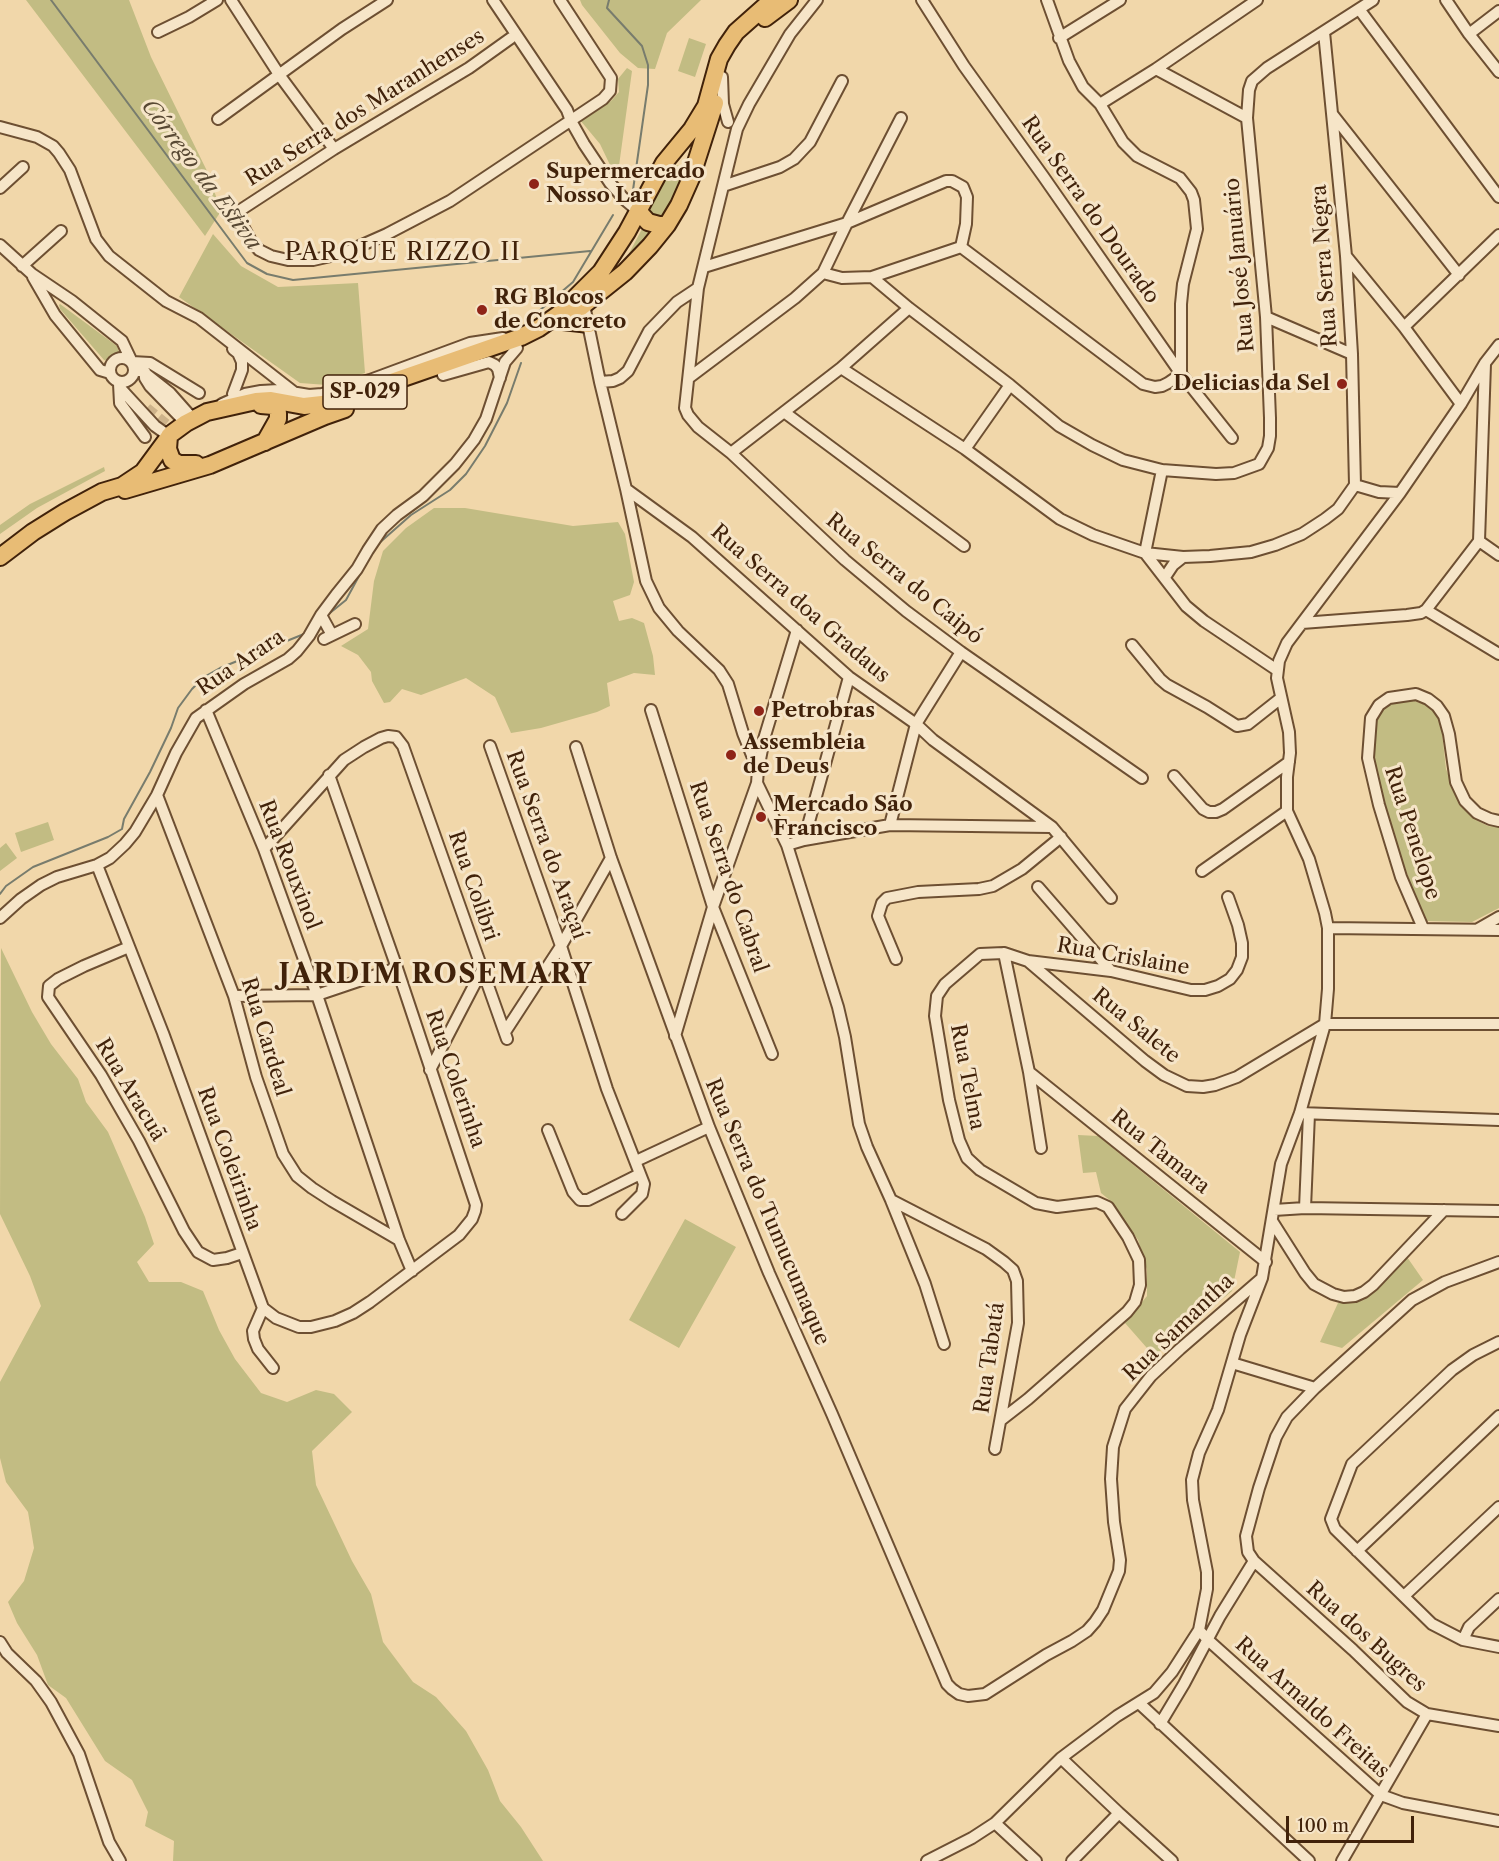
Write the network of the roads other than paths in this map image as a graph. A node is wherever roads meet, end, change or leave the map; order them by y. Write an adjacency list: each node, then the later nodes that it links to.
1 (217, 0): 18 (street)
2 (231, 0): 25 (street)
3 (387, 0): 25 (street)
4 (485, 0): 21 (street)
5 (493, 0): 33 (street)
6 (560, 0): 33 (street)
7 (772, 0): 39 (highway, SP-029)
8 (789, 0): 26 (highway, SP-029)
9 (817, 0): 37 (street)
10 (922, 0): 76 (street, Rua Serra do Dourado)
11 (1047, 0): 22 (street)
12 (1120, 0): 22 (street)
13 (1257, 0): 23 (street)
14 (1373, 0): 16 (street, Rua José Januário)
15 (1446, 0): 20 (street)
16 (1359, 9): 19 (street, Rua José Januário); 44 (street)
17 (1499, 11): 20 (street)
18 (158, 32)
19 (1324, 32): 29 (street, Rua Serra Negra); 31 (street, Rua José Januário)
20 (1469, 34): 24 (street)
21 (511, 38): 33 (street); 38 (street, Rua Serra dos Maranhenses)
22 (1059, 38): 28 (street)
23 (1156, 69): 28 (street); 31 (street)
24 (1499, 72)
25 (280, 76): 32 (street); 38 (street)
26 (722, 77): 34 (highway, SP-029); 35 (street)
27 (842, 81): 42 (street)
28 (1100, 104): 76 (street)
29 (1332, 114): 52 (street, Rua Serra Negra); 58 (street)
30 (901, 118): 46 (street)
31 (1246, 118): 64 (street, Rua José Januário)
32 (219, 119)
33 (571, 121): 38 (street, Rua Serra dos Maranhenses); 45 (street)
34 (710, 122): 35 (street); 41 (highway, SP-029)
35 (728, 122): 37 (street)
36 (0, 127): 65 (street)
37 (737, 129): 42 (street)
38 (334, 149)
39 (664, 163): 41 (highway); 45 (highway, SP-029)
40 (23, 167): 43 (street)
41 (691, 178): 47 (highway, SP-029)
42 (723, 186): 54 (street)
43 (0, 188)
44 (1499, 197)
45 (638, 211): 47 (highway); 55 (highway, SP-029)
46 (847, 223): 51 (street); 54 (street); 56 (street)
47 (668, 225): 61 (highway, SP-029)
48 (61, 231): 53 (street)
49 (1499, 235): 58 (street)
50 (0, 244): 53 (street)
51 (961, 247): 59 (street); 76 (street)
52 (1346, 256): 68 (street); 71 (street, Rua Serra Negra)
53 (22, 266): 57 (street)
54 (704, 267): 60 (street)
55 (601, 272): 62 (highway); 69 (highway, SP-029)
56 (823, 273): 59 (street); 78 (street)
57 (32, 274): 73 (street); 75 (street)
58 (1459, 275): 68 (street)
59 (872, 277): 63 (street, Rua José Januário)
60 (698, 288): 78 (street); 80 (street)
61 (600, 294): 62 (highway, SP-029); 67 (street)
62 (584, 305): 66 (highway, SP-029); 67 (street)
63 (909, 308): 74 (street); 82 (street, Rua José Januário)
64 (1266, 317): 71 (street); 98 (street, Rua José Januário)
65 (199, 318): 85 (street); 86 (street)
66 (563, 321): 67 (highway); 69 (highway, SP-029)
67 (589, 326): 80 (street)
68 (1404, 327): 87 (street)
69 (519, 342): 77 (highway, SP-029); 79 (street, Rua Arara); 85 (street, SP-029); 86 (highway, SP-029)
70 (1499, 345): 72 (street)
71 (1352, 354): 99 (street, Rua Serra Negra)
72 (1485, 363): 87 (street); 103 (street)
73 (137, 368): 75 (street); 75 (street); 84 (street); 90 (street)
74 (841, 368): 89 (street); 95 (street)
75 (110, 373)
76 (1181, 374): 93 (street, Rua Serra do Dourado)
77 (443, 375): 79 (street); 94 (highway, SP-029)
78 (690, 377): 96 (street, Rua Serra do Caipó)
79 (500, 378): 111 (street, Rua Arara)
80 (600, 382): 100 (street)
81 (119, 384): 88 (street); 91 (street); 92 (street)
82 (1010, 385): 95 (street); 98 (street, Rua José Januário)
83 (279, 390): 85 (street, SP-029); 86 (street, SP-029); 90 (street, SP-029)
84 (199, 393)
85 (296, 393)
86 (233, 400): 90 (highway, SP-029); 94 (highway, SP-029)
87 (1461, 404): 101 (street)
88 (147, 408)
89 (784, 412): 96 (street); 104 (street)
90 (200, 416): 91 (highway, SP-029)
91 (169, 436): 97 (highway, SP-029); 102 (highway, SP-029)
92 (145, 437)
93 (1232, 438)
94 (265, 442): 97 (highway, SP-029)
95 (965, 449): 105 (street)
96 (731, 453): 116 (street, Rua Serra do Caipó)
97 (211, 464): 102 (highway, SP-029)
98 (1162, 470): 105 (street)
99 (1355, 485): 101 (street); 107 (street)
100 (626, 489): 114 (street, Rua Serra doa Gradaus); 124 (street)
101 (1401, 493): 112 (street)
102 (65, 512): 108 (highway, SP-029)
103 (1479, 541): 106 (street); 110 (street)
104 (964, 546)
105 (1145, 553): 107 (street); 109 (street)
106 (1499, 555)
107 (1183, 556): 109 (street)
108 (0, 557)
109 (1165, 577): 118 (street)
110 (1426, 610): 112 (street); 117 (street)
111 (321, 615): 113 (street); 122 (street, Rua Arara)
112 (1302, 623): 118 (street)
113 (354, 624)
114 (797, 630): 119 (street, Rua Serra doa Gradaus); 125 (street)
115 (1132, 645): 120 (street)
116 (961, 652): 123 (street); 132 (street, Rua Serra do Caipó)
117 (1499, 654)
118 (1277, 670): 120 (street)
119 (849, 677): 123 (street, Rua Serra doa Gradaus); 140 (street)
120 (1281, 698): 128 (street)
121 (651, 710): 149 (street, Rua Serra do Cabral)
122 (206, 711): 134 (street, Rua Arara); 142 (street, Rua Rouxinol)
123 (916, 724): 137 (street); 138 (street, Rua Serra doa Gradaus)
124 (743, 733): 125 (street); 129 (street)
125 (764, 739): 129 (street)
126 (490, 746): 156 (street, Rua Serra do Araçaí)
127 (576, 747): 143 (street, Rua Serra do Tumucumaque)
128 (1289, 762): 131 (street); 135 (street)
129 (758, 770): 133 (street)
130 (329, 775): 142 (street); 161 (street, Rua Colerinha); 162 (street, Rua Colibri)
131 (1174, 776)
132 (1142, 778)
133 (757, 783): 141 (street); 149 (street)
134 (157, 795): 144 (street, Rua Arara); 165 (street, Rua Cardeal)
135 (1287, 811): 145 (street); 152 (street)
136 (1499, 820): 153 (street, Rua Penelope)
137 (890, 825): 138 (street); 140 (street)
138 (1052, 827): 139 (street, Rua Serra doa Gradaus)
139 (1060, 837): 148 (street, Rua Serra doa Gradaus); 159 (street)
140 (804, 840): 141 (street)
141 (787, 845): 179 (street)
142 (264, 849): 164 (street, Rua Rouxinol)
143 (611, 858): 156 (street); 168 (street, Rua Serra do Tumucumaque)
144 (97, 865): 151 (street, Rua Arara); 157 (street, Rua Coleirinha)
145 (1202, 871)
146 (1038, 887): 163 (street)
147 (1228, 897): 163 (street, Rua Crislaine)
148 (1111, 898)
149 (713, 906): 168 (street); 169 (street, Rua Serra do Cabral)
150 (1499, 917): 154 (street)
151 (0, 918)
152 (1328, 928): 153 (street); 166 (street)
153 (1423, 928): 154 (street)
154 (1476, 930): 155 (street)
155 (1499, 930)
156 (561, 946): 162 (street, Rua Colibri); 177 (street, Rua Serra do Araçaí)
157 (129, 947): 187 (street, Rua Coleirinha); 187 (street, Rua Aracuã)
158 (1004, 953): 160 (street, Rua Telma); 171 (street); 199 (street, Rua Telma)
159 (896, 959)
160 (1028, 961): 163 (street, Rua Crislaine); 166 (street, Rua Salete)
161 (397, 968): 164 (street); 170 (street, Rua Colerinha)
162 (482, 970): 170 (street)
163 (1111, 971)
164 (317, 995): 165 (street); 186 (street, Rua Rouxinol)
165 (234, 996): 186 (street, Rua Cardeal)
166 (1325, 1024): 167 (street); 172 (street)
167 (1499, 1024)
168 (675, 1036): 174 (street, Rua Serra do Tumucumaque)
169 (772, 1054)
170 (430, 1070): 190 (street, Rua Colerinha)
171 (1029, 1072): 176 (street); 188 (street, Rua Tamara)
172 (1304, 1113): 173 (street); 180 (street); 181 (street)
173 (1499, 1120)
174 (709, 1127): 177 (street); 211 (street, Rua Serra do Tumucumaque)
175 (548, 1130): 178 (street)
176 (1041, 1148)
177 (636, 1161): 178 (street, Rua Serra do Araçaí)
178 (640, 1174): 184 (street)
179 (891, 1200): 194 (street); 199 (street, Rua Tabatá)
180 (1305, 1208): 181 (street); 182 (street)
181 (1274, 1210): 185 (street)
182 (1444, 1210): 183 (street); 185 (street)
183 (1499, 1211)
184 (622, 1214)
185 (1272, 1221): 188 (street)
186 (399, 1240): 190 (street, Rua Rouxinol)
187 (242, 1253): 192 (street, Rua Coleirinha)
188 (1266, 1262): 191 (street)
189 (1499, 1262): 197 (street)
190 (412, 1271): 192 (street)
191 (1262, 1278): 195 (street); 211 (street, Rua Samantha)
192 (263, 1308): 196 (street)
193 (1499, 1342): 202 (street)
194 (944, 1344)
195 (1232, 1364): 197 (street); 206 (street)
196 (273, 1368)
197 (1315, 1388): 203 (street)
198 (1499, 1416): 202 (street)
199 (1001, 1420): 200 (street, Rua Tabatá)
200 (995, 1449)
201 (1499, 1507): 204 (street)
202 (1357, 1551): 204 (street)
203 (1254, 1561): 207 (street); 213 (street, Rua dos Bugres)
204 (1404, 1596): 208 (street)
205 (1499, 1599): 208 (street)
206 (1199, 1630): 207 (street, Rua Arnaldo Freitas); 212 (street)
207 (1208, 1640): 214 (street); 217 (street, Rua Arnaldo Freitas)
208 (1463, 1640): 210 (street)
209 (0, 1642): 221 (street)
210 (1499, 1647)
211 (946, 1684)
212 (1139, 1703): 214 (street); 216 (street)
213 (1426, 1714): 215 (street, Rua dos Bugres); 217 (street)
214 (1160, 1724): 226 (street)
215 (1499, 1726)
216 (1061, 1758): 218 (street); 220 (street)
217 (1381, 1795): 219 (street, Rua Arnaldo Freitas); 227 (street)
218 (1119, 1813): 224 (street); 225 (street)
219 (1499, 1821)
220 (995, 1823): 222 (street); 223 (street)
221 (120, 1861)
222 (927, 1861)
223 (1036, 1861)
224 (1071, 1861)
225 (1172, 1861)
226 (1309, 1861)
227 (1342, 1861)

